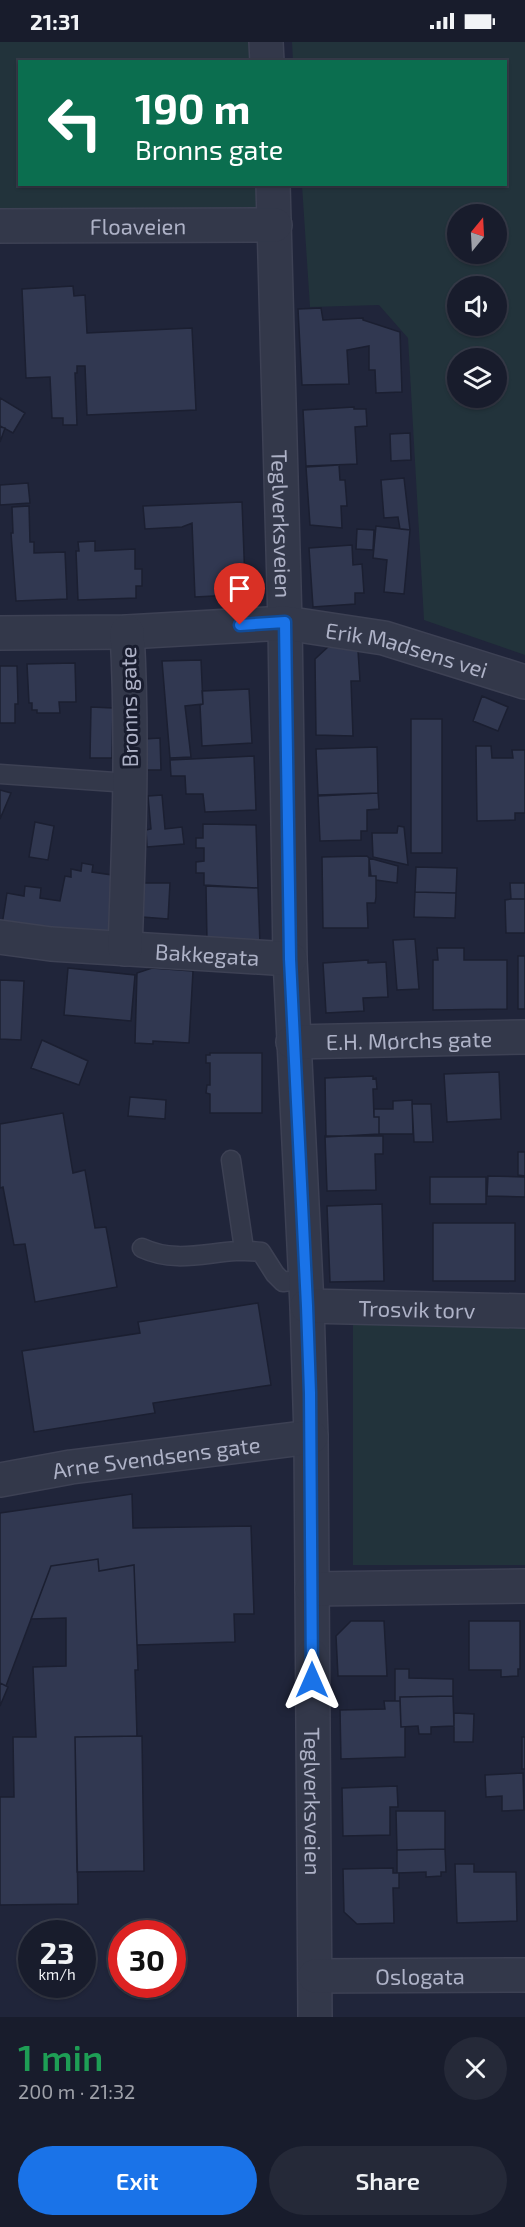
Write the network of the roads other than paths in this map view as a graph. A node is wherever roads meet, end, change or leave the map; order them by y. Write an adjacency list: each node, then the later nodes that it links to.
1 (266, 42): 2 (street)
2 (267, 60)
3 (273, 186): 4 (street, Teglverksveien)
4 (275, 225): 5 (street, Floaveien); 6 (street, Teglverksveien)
5 (0, 226)
6 (285, 622): 7 (street, Bronns gate); 9 (street, Erik Madsens vei); 14 (street, Teglverksveien)
7 (127, 632): 8 (street, Bronns gate); 11 (street, Bronns gate)
8 (0, 633)
9 (525, 682)
10 (0, 774): 11 (lane)
11 (129, 783): 13 (street, Bakkegata)
12 (0, 936): 13 (street, Bakkegata)
13 (125, 949): 14 (street, Bakkegata)
14 (290, 959): 16 (street, Teglverksveien)
15 (525, 1037): 16 (street, E.H. Mørchs gate)
16 (293, 1042): 20 (street, Teglverksveien)
17 (231, 1160): 19 (lane)
18 (142, 1248): 19 (lane)
19 (244, 1249): 20 (lane)
20 (307, 1292): 21 (street, Trosvik torv); 22 (street, Teglverksveien)
21 (525, 1311)
22 (311, 1437): 23 (street, Arne Svendsens gate); 25 (street, Teglverksveien)
23 (0, 1480)
24 (525, 1586): 25 (street)
25 (312, 1588): 27 (street, Teglverksveien)
26 (525, 1975): 27 (street, Oslogata)
27 (315, 1976): 28 (street, Teglverksveien)
28 (315, 2017)

